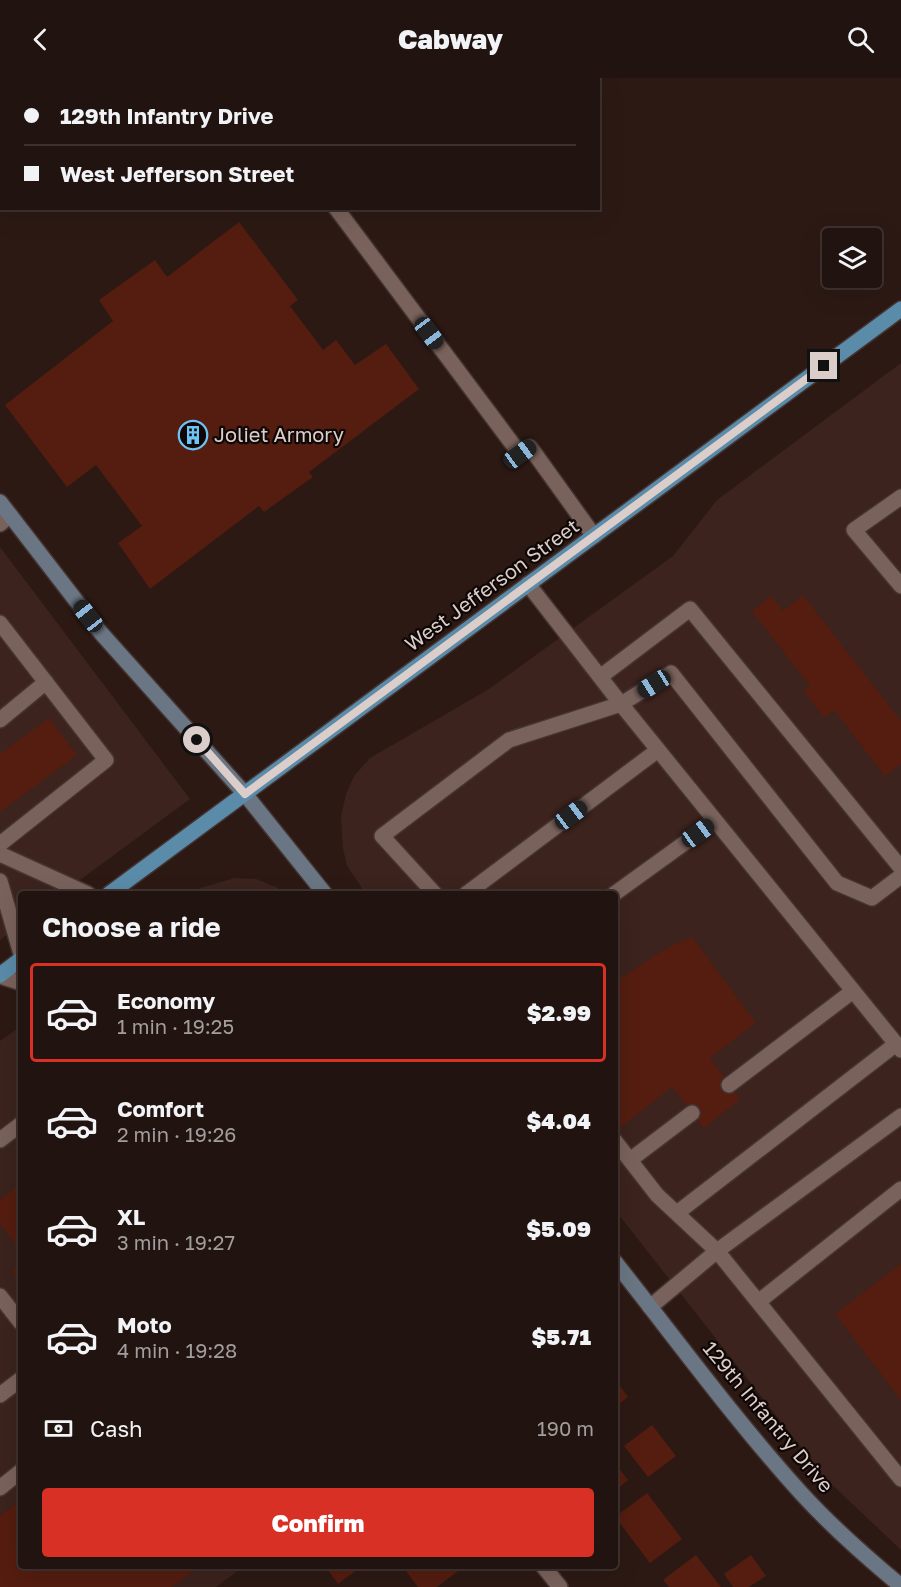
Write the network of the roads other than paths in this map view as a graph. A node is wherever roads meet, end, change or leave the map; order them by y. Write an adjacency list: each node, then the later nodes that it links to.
1 (337, 210): 6 (street)
2 (901, 309): 6 (main road, West Jefferson Street)
3 (901, 497): 8 (street)
4 (0, 502): 5 (street)
5 (5, 519): 15 (street)
6 (594, 536): 7 (main road, West Jefferson Street)
7 (528, 584): 10 (street); 15 (main road, West Jefferson Street)
8 (901, 587)
9 (0, 623): 11 (street)
10 (600, 677): 12 (street); 19 (street)
11 (46, 682): 13 (street); 17 (street)
12 (621, 704): 14 (street); 20 (street); 25 (street)
13 (0, 720)
14 (658, 750): 16 (street); 26 (street)
15 (245, 794): 23 (main road, West Jefferson Street); 24 (street)
16 (715, 821): 27 (street); 32 (street)
17 (0, 844)
18 (0, 854): 22 (street)
19 (901, 868)
20 (901, 876)
21 (0, 880): 28 (street)
22 (81, 891)
23 (113, 891)
24 (323, 891)
25 (432, 891)
26 (470, 891)
27 (618, 891)
28 (18, 943)
29 (18, 961): 30 (main road)
30 (0, 975): 31 (street)
31 (18, 982)
32 (853, 991): 33 (street); 34 (street)
33 (898, 1047): 42 (street)
34 (729, 1085)
35 (692, 1113): 40 (street)
36 (901, 1116): 43 (street)
37 (18, 1126): 38 (street)
38 (0, 1140)
39 (618, 1145): 40 (street)
40 (630, 1160): 42 (street)
41 (901, 1189): 46 (street)
42 (677, 1213): 43 (street)
43 (717, 1251): 46 (street); 47 (street)
44 (618, 1266): 47 (street, 129th Infantry Drive)
45 (2, 1302): 48 (street)
46 (758, 1302): 52 (street)
47 (650, 1307): 55 (street, 129th Infantry Drive)
48 (18, 1320)
49 (18, 1381): 50 (street)
50 (0, 1395)
51 (18, 1473): 53 (street)
52 (901, 1479)
53 (0, 1488)
54 (545, 1569): 56 (street)
55 (901, 1586)
56 (560, 1587)

